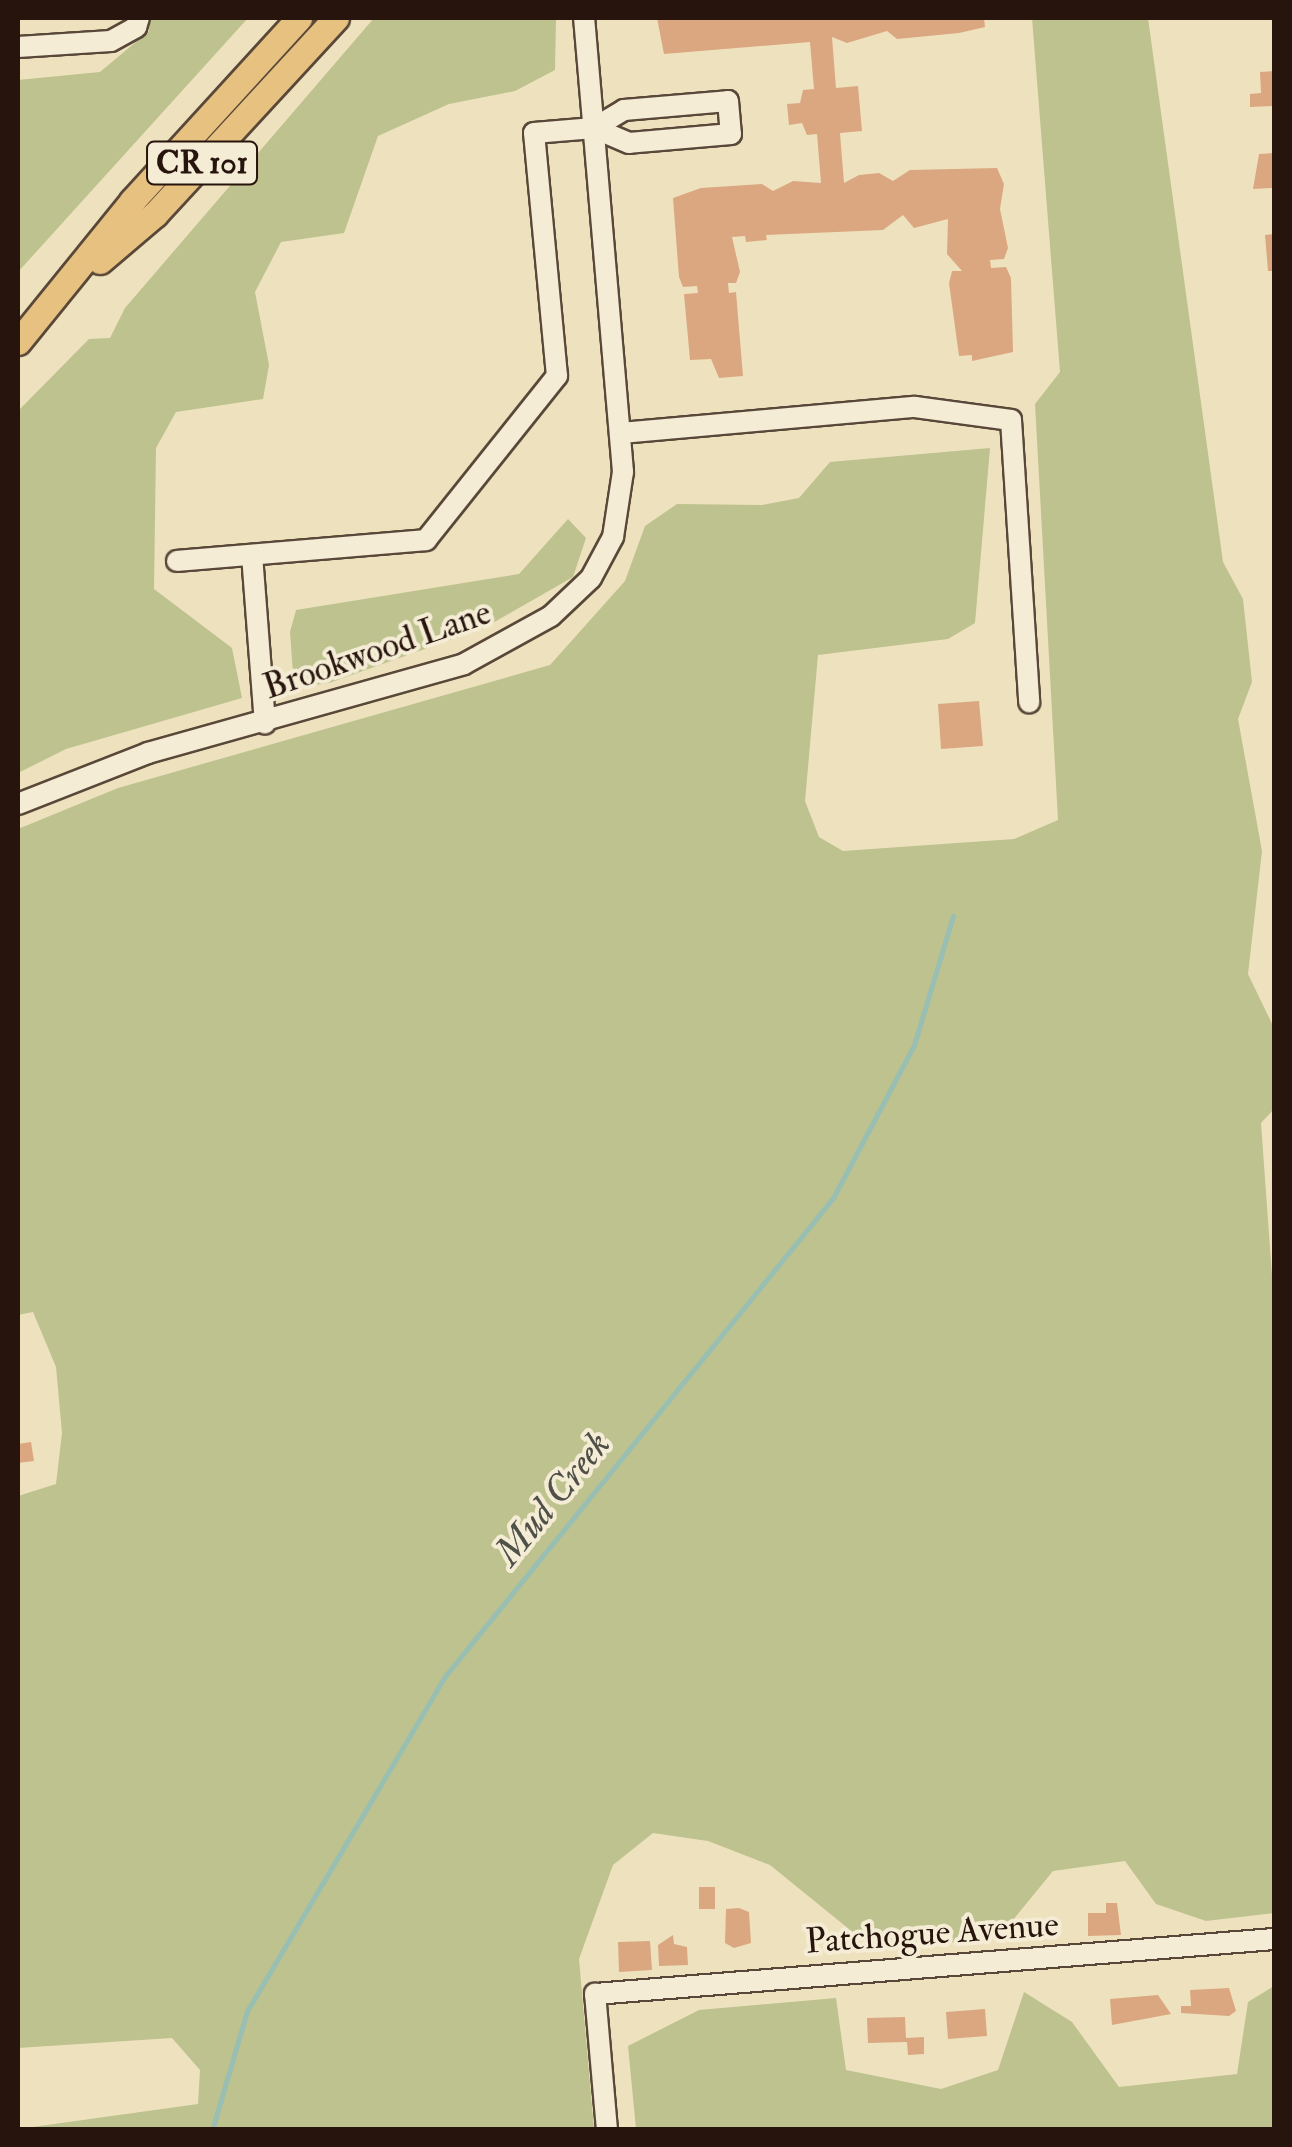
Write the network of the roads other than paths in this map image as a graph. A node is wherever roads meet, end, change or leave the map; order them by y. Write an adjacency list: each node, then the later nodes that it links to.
1 (138, 18): 5 (street)
2 (298, 18): 7 (main road, CR 101)
3 (336, 18): 7 (main road, CR 101)
4 (584, 18): 6 (street, Brookwood Lane)
5 (18, 47)
6 (594, 128): 6 (street); 9 (street, Brookwood Lane); 10 (street)
7 (59, 297): 8 (main road, CR 101)
8 (18, 342)
9 (621, 432): 12 (street); 13 (street, Brookwood Lane)
10 (252, 555): 11 (street); 13 (street)
11 (177, 561)
12 (1029, 702)
13 (266, 723): 14 (street, Brookwood Lane)
14 (18, 804)
15 (1274, 1939): 16 (street, Patchogue Avenue)
16 (607, 2130)

